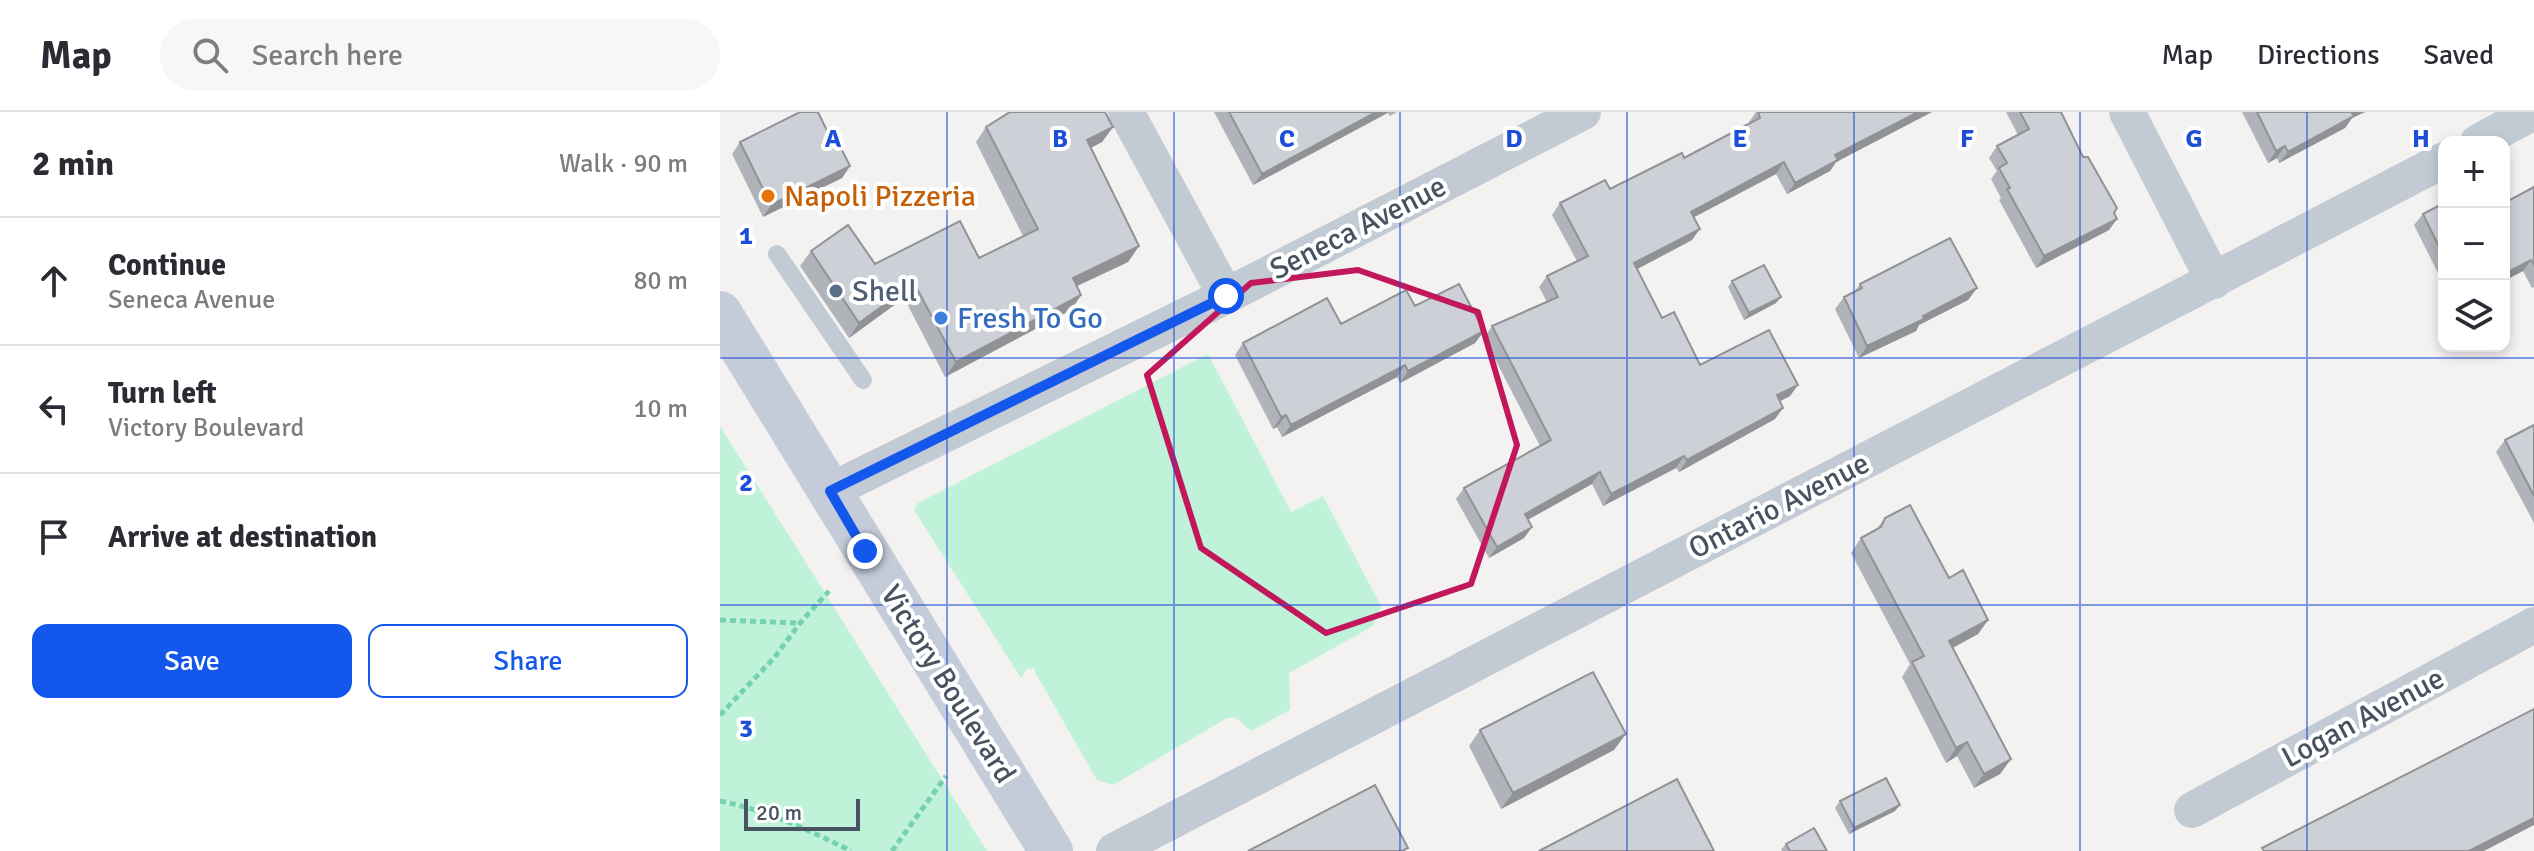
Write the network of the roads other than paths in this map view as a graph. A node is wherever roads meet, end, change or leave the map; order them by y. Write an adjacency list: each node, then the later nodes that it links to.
1 (1126, 112): 9 (street)
2 (1583, 112): 9 (street, Seneca Avenue)
3 (2127, 112): 8 (street)
4 (2534, 112): 5 (street)
5 (2489, 136)
6 (2438, 163): 8 (street, Ontario Avenue)
7 (777, 254): 11 (lane)
8 (2214, 281): 16 (street, Ontario Avenue)
9 (1226, 296): 12 (street, Seneca Avenue)
10 (720, 313): 12 (main road, Victory Boulevard)
11 (863, 380)
12 (830, 491): 15 (main road, Victory Boulevard)
13 (2534, 625): 14 (street, Logan Avenue)
14 (2192, 810)
15 (1051, 851)
16 (1114, 851)

